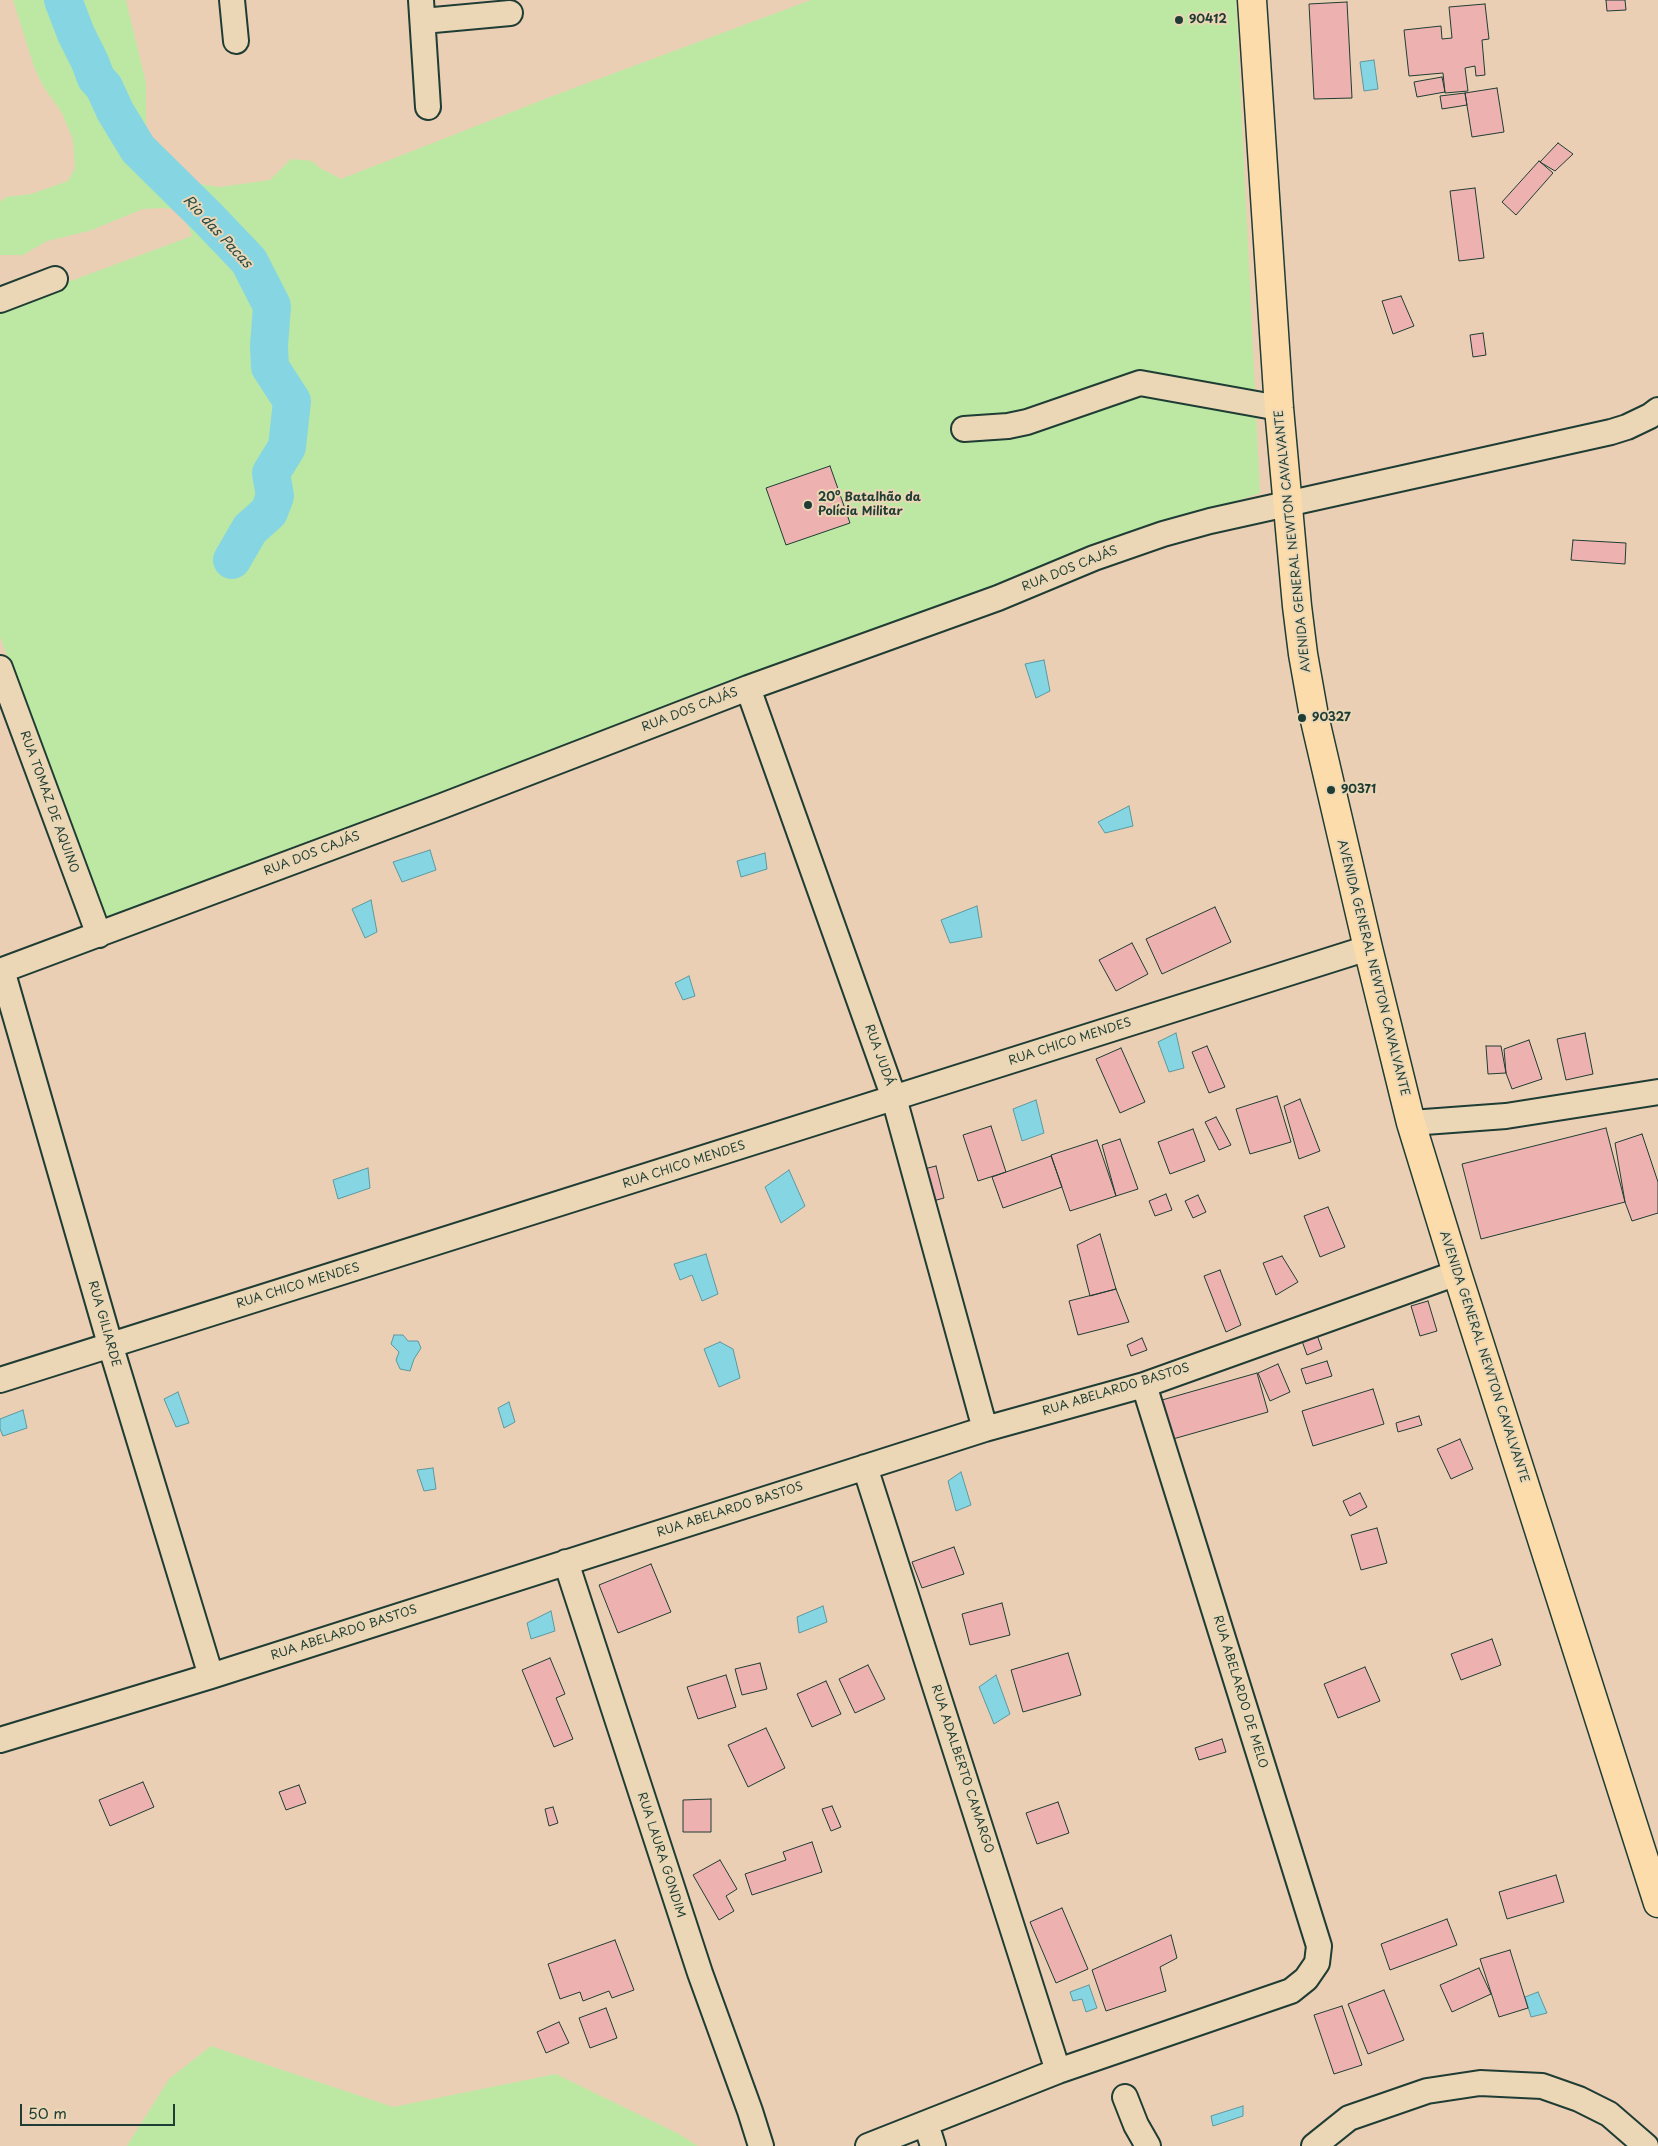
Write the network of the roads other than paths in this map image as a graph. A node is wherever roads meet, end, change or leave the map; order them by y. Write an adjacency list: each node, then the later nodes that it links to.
1 (232, 0): 5 (street)
2 (1252, 0): 9 (main road, AVENIDA GENERAL NEWTON CAVALVANTE)
3 (422, 11): 4 (street); 6 (street)
4 (510, 13)
5 (236, 41)
6 (428, 107)
7 (55, 279): 8 (street)
8 (0, 300)
9 (1279, 408): 11 (street); 12 (main road, AVENIDA GENERAL NEWTON CAVALVANTE)
10 (1658, 410): 12 (street, RUA DOS CAJÁS)
11 (964, 429)
12 (1288, 504): 14 (street, RUA DOS CAJÁS); 16 (main road, AVENIDA GENERAL NEWTON CAVALVANTE)
13 (0, 668): 15 (street, RUA TOMAZ DE AQUINO)
14 (748, 688): 15 (street, RUA DOS CAJÁS); 19 (street, RUA JUDÁ)
15 (98, 935): 17 (street, RUA DOS CAJÁS)
16 (1368, 948): 19 (street, RUA CHICO MENDES); 20 (main road, AVENIDA GENERAL NEWTON CAVALVANTE)
17 (1, 970): 22 (street, RUA GILIARDE)
18 (1658, 1092): 20 (street)
19 (894, 1098): 22 (street, RUA CHICO MENDES); 25 (street, RUA JUDÁ)
20 (1411, 1123): 21 (main road, AVENIDA GENERAL NEWTON CAVALVANTE)
21 (1457, 1273): 24 (street, RUA ABELARDO BASTOS); 30 (main road, AVENIDA GENERAL NEWTON CAVALVANTE)
22 (110, 1344): 23 (street, RUA CHICO MENDES); 28 (street, RUA GILIARDE)
23 (0, 1380)
24 (1144, 1385): 25 (street, RUA ABELARDO BASTOS); 31 (street, RUA ABELARDO DE MELO)
25 (985, 1429): 26 (street, RUA ABELARDO BASTOS)
26 (865, 1467): 27 (street, RUA ABELARDO BASTOS); 31 (street, RUA ADALBERTO CAMARGO)
27 (566, 1562): 28 (street, RUA ABELARDO BASTOS); 34 (street, RUA LAURA GONDIM)
28 (212, 1676): 29 (street, RUA ABELARDO BASTOS)
29 (0, 1740)
30 (1658, 1903)
31 (1058, 2071): 33 (street)
32 (1126, 2097): 36 (street)
33 (929, 2135): 35 (street)
34 (761, 2146)
35 (868, 2146)
36 (1148, 2146)
37 (1314, 2146): 38 (street)
38 (1646, 2146)

